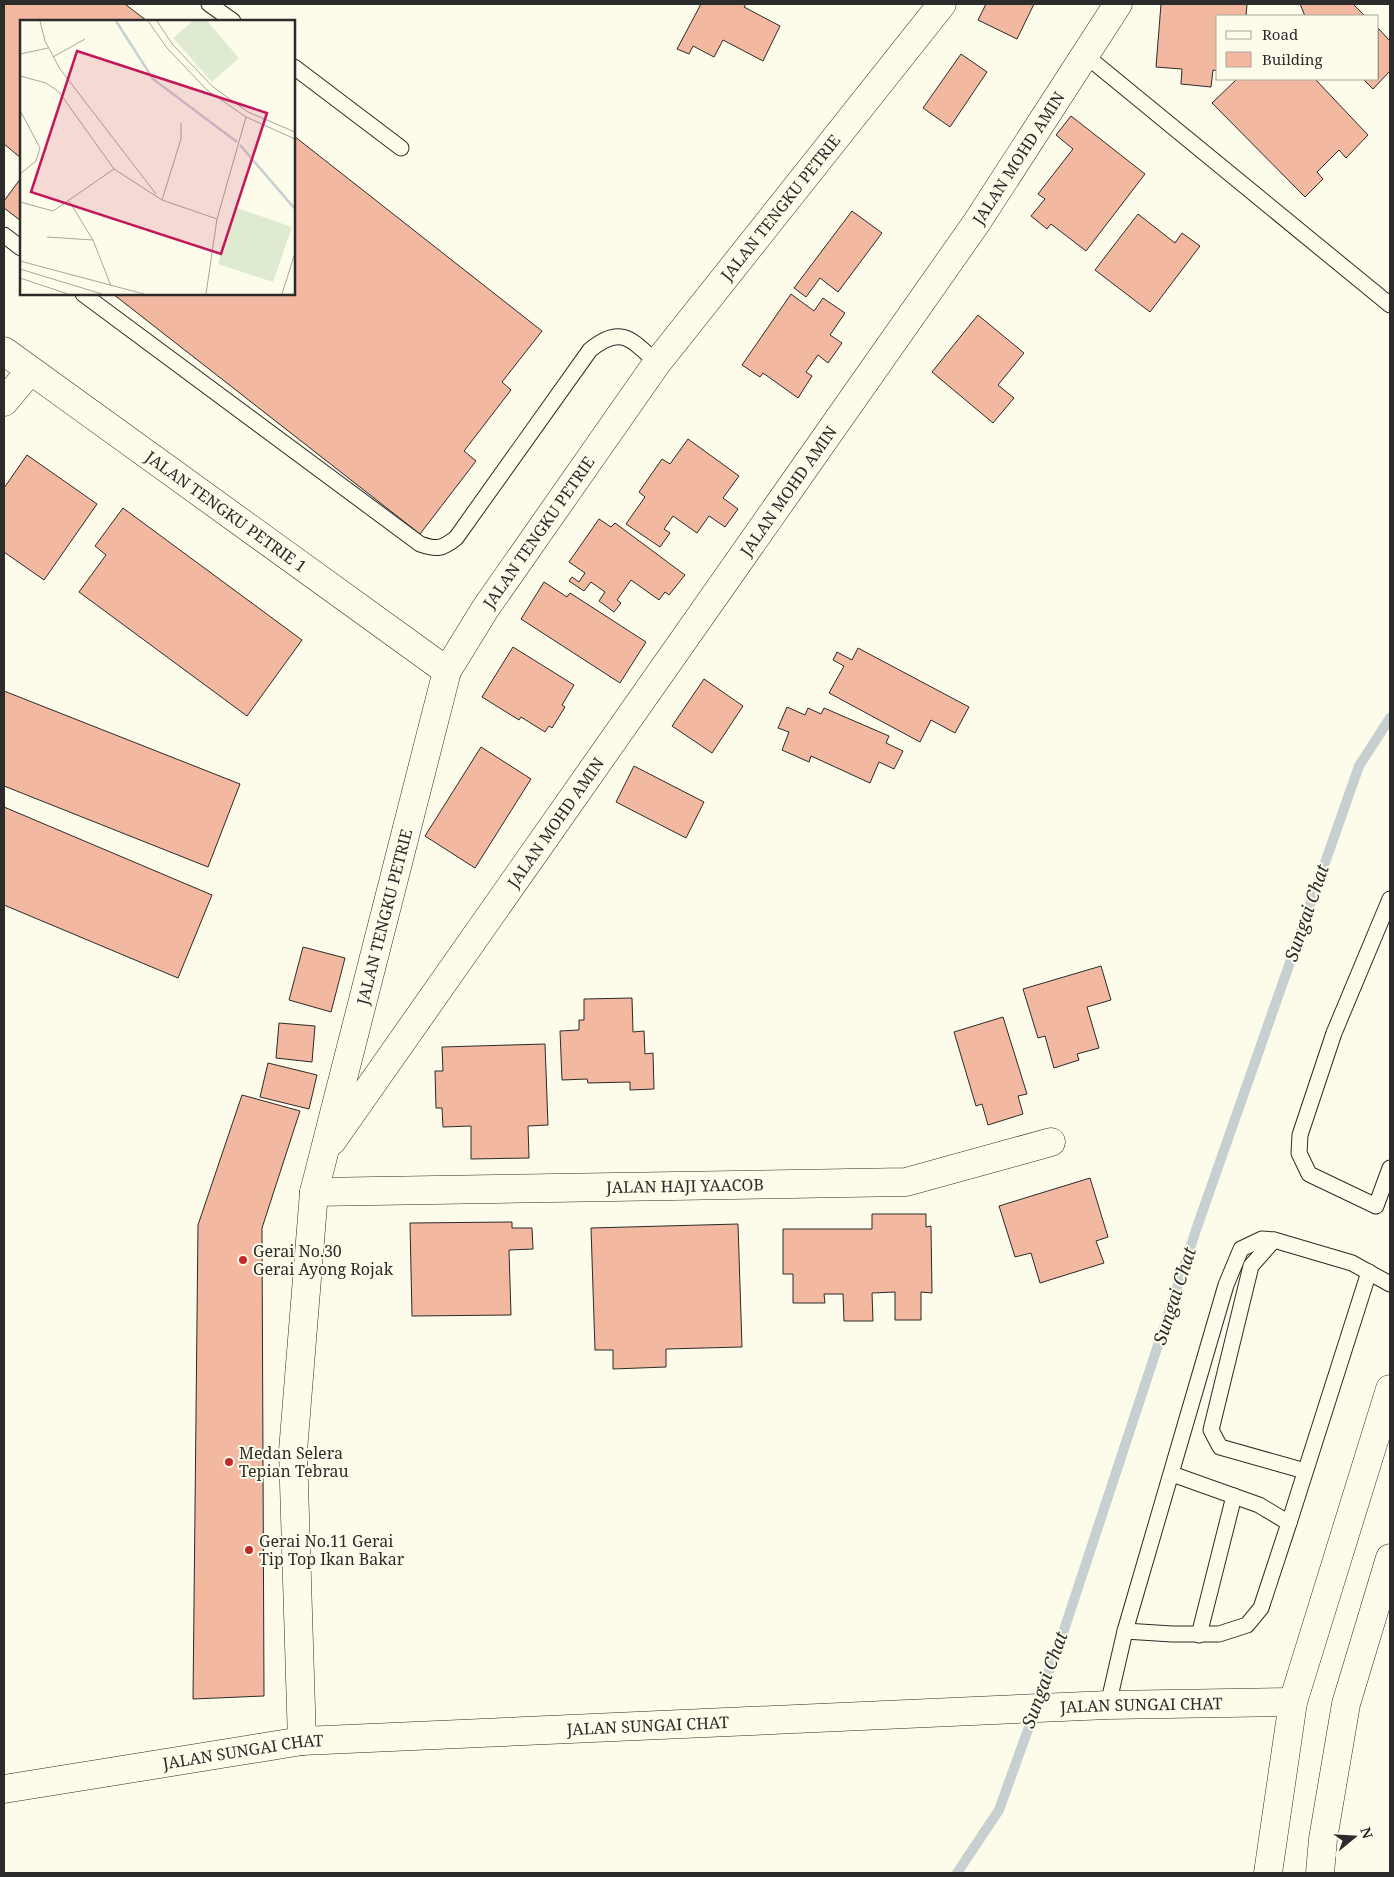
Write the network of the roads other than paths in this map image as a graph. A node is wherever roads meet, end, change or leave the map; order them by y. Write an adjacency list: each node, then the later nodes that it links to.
1 (209, 4): 4 (lane)
2 (942, 4): 13 (street, JALAN TENGKU PETRIE)
3 (1118, 4): 5 (street, JALAN MOHD AMIN)
4 (232, 20)
5 (1085, 55): 11 (lane); 19 (street, JALAN MOHD AMIN)
6 (295, 68): 7 (lane)
7 (401, 148)
8 (4, 235): 9 (lane)
9 (20, 247)
10 (84, 295): 13 (lane)
11 (1390, 305)
12 (4, 351): 14 (street, JALAN TENGKU PETRIE 1)
13 (657, 363): 16 (street, JALAN TENGKU PETRIE)
14 (30, 371): 15 (street); 16 (street, JALAN TENGKU PETRIE 1)
15 (4, 402)
16 (447, 671): 19 (street, JALAN TENGKU PETRIE)
17 (1390, 899): 20 (lane)
18 (1051, 1142): 21 (street, JALAN HAJI YAACOB)
19 (322, 1155): 21 (street, JALAN MOHD AMIN)
20 (1390, 1168)
21 (314, 1192): 35 (street, JALAN MOHD AMIN)
22 (1274, 1240): 23 (lane); 26 (lane); 27 (lane)
23 (1369, 1272): 24 (lane); 26 (lane)
24 (1390, 1284)
25 (1390, 1389): 33 (street)
26 (1305, 1471): 29 (lane)
27 (1172, 1474): 28 (lane); 31 (lane)
28 (1234, 1496): 29 (lane); 32 (lane)
29 (1288, 1523): 32 (lane)
30 (1390, 1558): 38 (street)
31 (1125, 1631): 32 (lane); 34 (lane)
32 (1199, 1635)
33 (1294, 1702): 34 (street, JALAN SUNGAI CHAT); 37 (street)
34 (1108, 1705): 35 (street, JALAN SUNGAI CHAT)
35 (302, 1741): 36 (street, JALAN SUNGAI CHAT)
36 (4, 1789)
37 (1268, 1873)
38 (1320, 1873)

